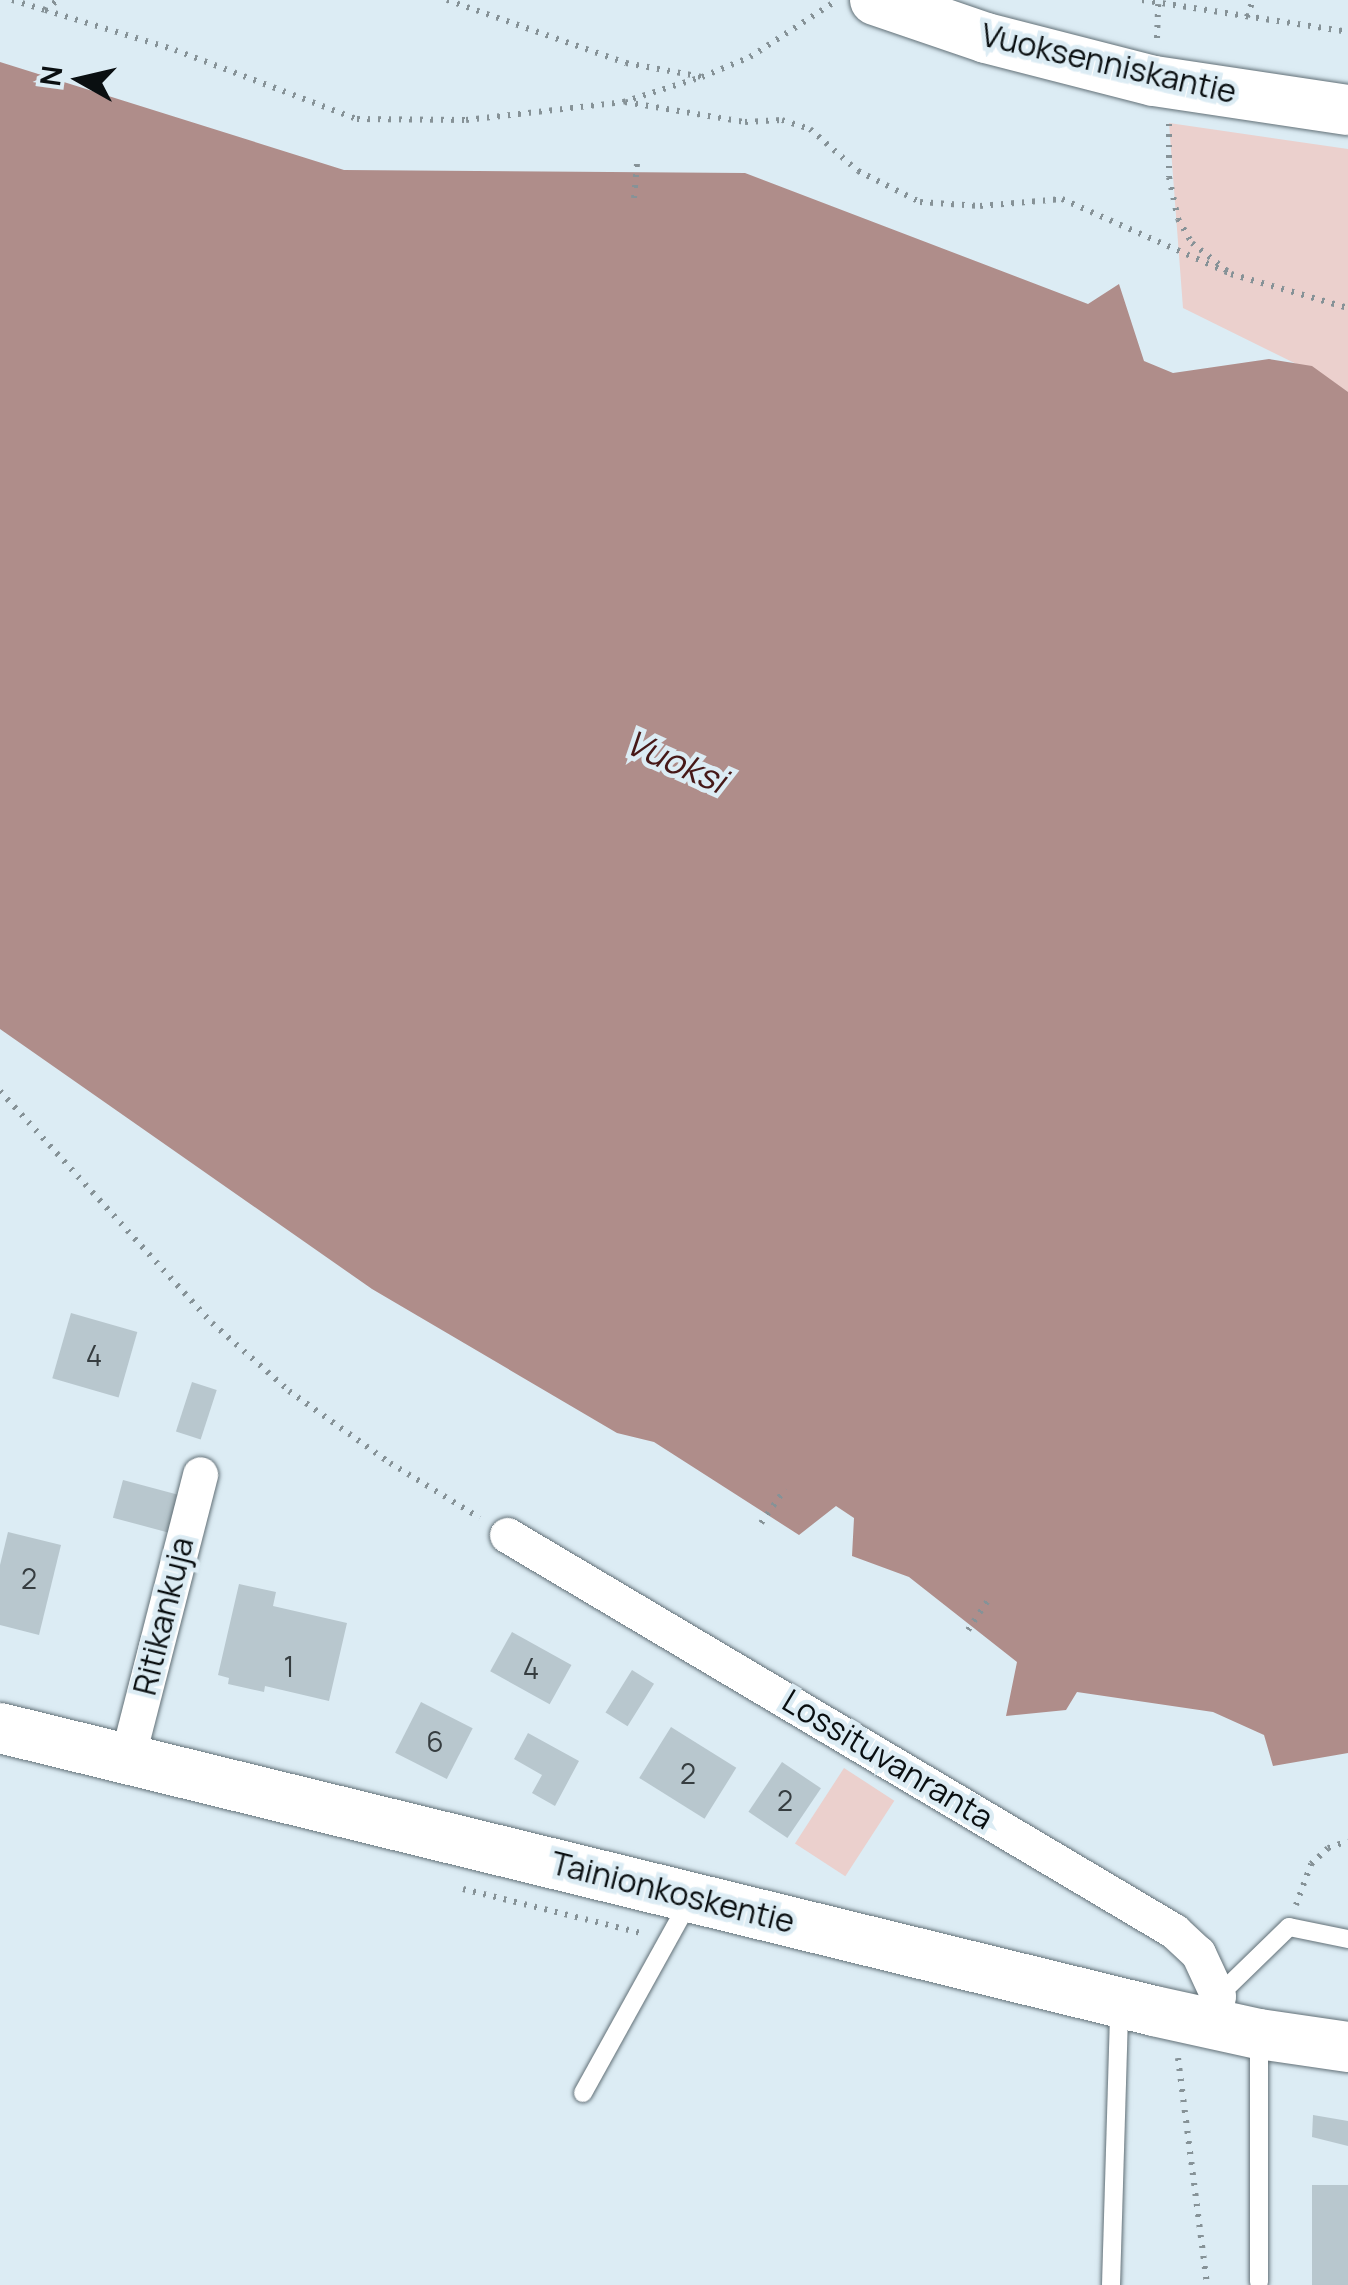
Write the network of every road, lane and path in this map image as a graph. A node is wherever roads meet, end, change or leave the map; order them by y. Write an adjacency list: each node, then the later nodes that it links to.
1 (12, 0): 8 (path)
2 (58, 0): 8 (path)
3 (446, 0): 11 (path)
4 (838, 0): 11 (path)
5 (874, 0): 13 (street, Vuoksenniskantie)
6 (1142, 0): 9 (path)
7 (1253, 0): 9 (path)
8 (45, 10): 12 (path)
9 (1248, 17): 10 (path)
10 (1348, 32)
11 (702, 77): 12 (path)
12 (623, 102): 17 (path)
13 (1348, 110)
14 (1169, 123): 17 (path)
15 (637, 160): 16 (path)
16 (634, 198)
17 (1231, 274): 18 (path)
18 (1348, 308)
19 (0, 1090): 23 (path)
20 (200, 1474): 27 (street, Ritikankuja)
21 (785, 1489): 22 (path)
22 (761, 1522)
23 (507, 1535): 33 (street, Lossituvanranta)
24 (988, 1600): 25 (path)
25 (968, 1630)
26 (0, 1728): 27 (street, Tainionkoskentie)
27 (126, 1758): 29 (street, Tainionkoskentie)
28 (1348, 1840): 30 (path)
29 (692, 1897): 32 (street, Tainionkoskentie); 35 (lane)
30 (1289, 1927): 31 (lane); 33 (lane)
31 (1348, 1939)
32 (1120, 2002): 33 (street, Tainionkoskentie); 37 (lane)
33 (1217, 2026): 34 (street, Tainionkoskentie); 36 (lane); 38 (path)
34 (1348, 2047)
35 (584, 2093)
36 (1259, 2282)
37 (1111, 2285)
38 (1206, 2285)

